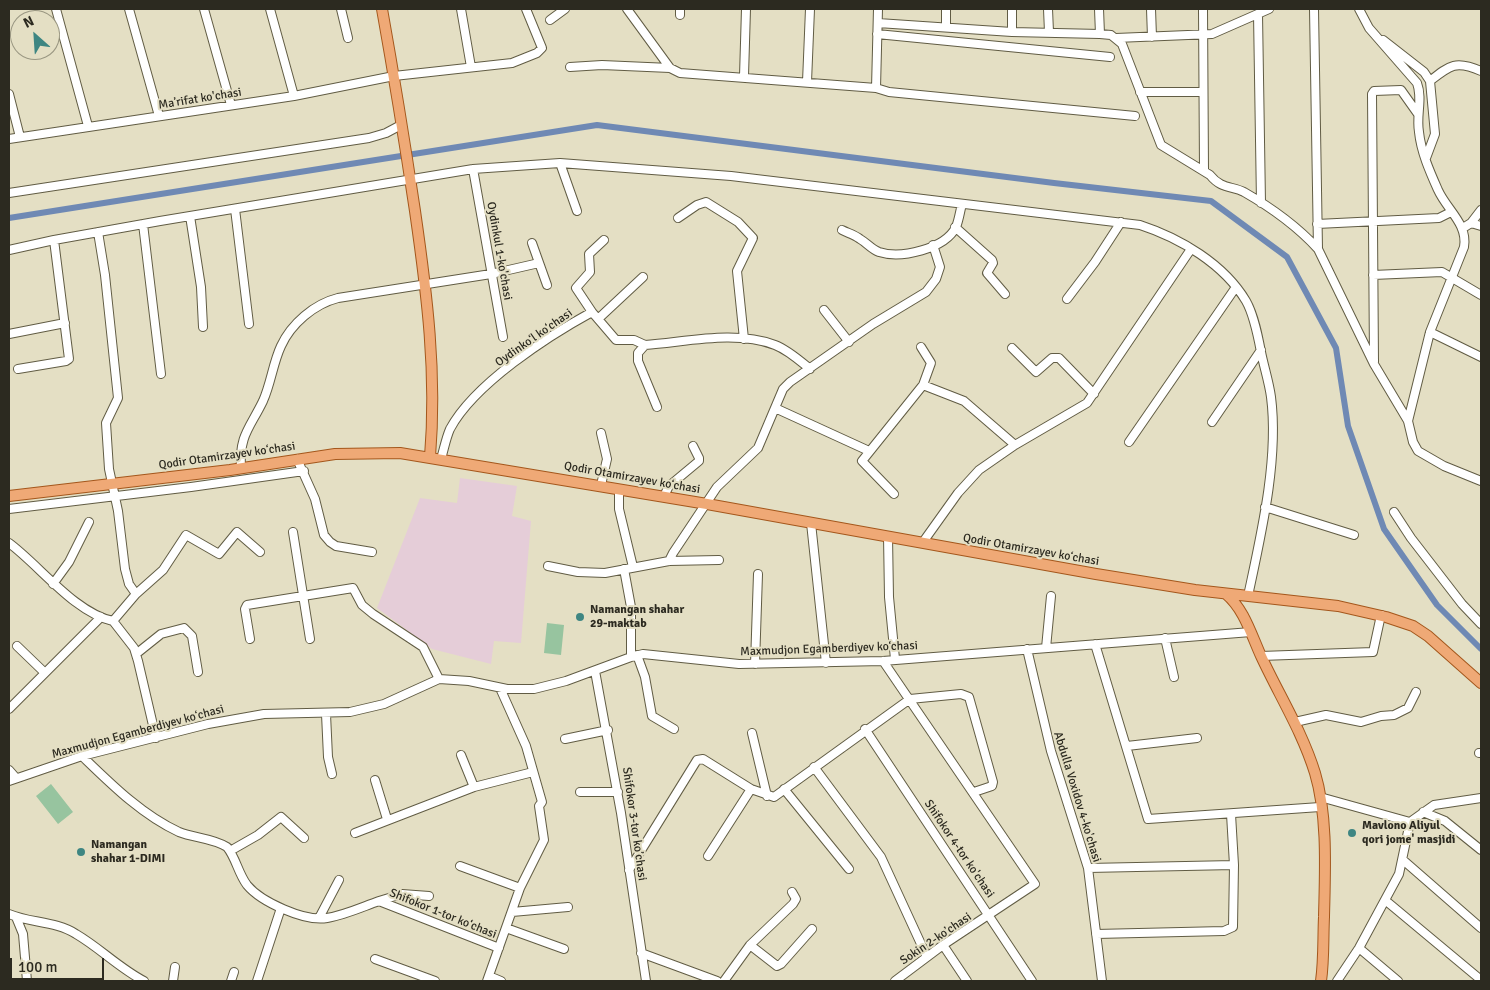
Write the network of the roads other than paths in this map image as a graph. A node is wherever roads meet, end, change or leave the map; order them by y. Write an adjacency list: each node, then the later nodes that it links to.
1 (56, 9): 54 (street)
2 (129, 9): 52 (street)
3 (204, 9): 50 (street)
4 (270, 9): 49 (street)
5 (341, 9): 34 (street)
6 (382, 9): 41 (main road)
7 (461, 9): 37 (street)
8 (526, 9): 37 (street, Maʼrifat ko'chasi)
9 (565, 9): 24 (street)
10 (627, 9): 39 (street)
11 (746, 9): 42 (street)
12 (810, 9): 44 (street)
13 (878, 9): 25 (street)
14 (946, 9): 26 (street)
15 (1012, 9): 27 (street)
16 (1048, 9): 28 (street)
17 (1100, 9): 30 (street)
18 (1151, 9): 33 (street)
19 (1203, 9): 31 (street)
20 (1269, 9): 23 (street)
21 (1314, 9): 76 (street)
22 (1358, 9): 32 (street)
23 (1258, 14): 31 (street); 64 (street)
24 (550, 20)
25 (878, 23): 26 (street); 29 (street)
26 (946, 27): 27 (street)
27 (1012, 32): 28 (street)
28 (1049, 32): 30 (street)
29 (877, 34): 36 (street); 45 (street)
30 (1100, 34): 35 (street)
31 (1203, 35): 33 (street); 47 (street)
32 (1374, 35): 43 (street); 51 (street)
33 (1152, 37): 35 (street)
34 (348, 38)
35 (1116, 38): 46 (street)
36 (1110, 57)
37 (471, 67): 41 (street, Maʼrifat ko'chasi)
38 (570, 67): 39 (street)
39 (670, 68): 42 (street)
40 (1481, 71): 43 (street)
41 (394, 76): 49 (street, Maʼrifat ko'chasi); 55 (main road)
42 (744, 76): 44 (street)
43 (1430, 81): 58 (street)
44 (807, 82): 45 (street)
45 (876, 88): 53 (street)
46 (1140, 92): 47 (street); 61 (street)
47 (1203, 92): 61 (street)
48 (9, 94): 56 (street)
49 (294, 96): 50 (street, Maʼrifat ko'chasi)
50 (231, 105): 52 (street, Maʼrifat ko'chasi)
51 (1418, 114): 58 (street); 72 (street)
52 (159, 116): 54 (street, Maʼrifat ko'chasi)
53 (1135, 116)
54 (88, 126): 56 (street, Maʼrifat ko'chasi)
55 (401, 128): 62 (main road); 63 (street)
56 (20, 137): 57 (street, Maʼrifat ko'chasi)
57 (9, 139)
58 (1426, 158): 69 (street)
59 (560, 163): 60 (street); 65 (street); 68 (street)
60 (473, 169): 62 (street); 90 (street, Oydinkul 1-ko'chasi)
61 (1204, 171): 64 (street)
62 (410, 178): 66 (street); 94 (main road)
63 (9, 193)
64 (1261, 203): 87 (street)
65 (962, 204): 73 (street); 78 (street)
66 (235, 209): 70 (street); 104 (street)
67 (1481, 210): 74 (street)
68 (577, 211)
69 (1451, 212): 72 (street); 79 (street)
70 (190, 216): 75 (street); 105 (street)
71 (678, 218): 109 (street)
72 (1372, 221): 76 (street); 91 (street)
73 (1120, 222): 86 (street); 99 (street)
74 (1471, 223): 77 (street); 79 (street)
75 (143, 224): 81 (street); 119 (street)
76 (1317, 224): 87 (street)
77 (1481, 226)
78 (956, 227): 85 (street); 97 (street)
79 (1463, 228): 92 (street)
80 (842, 230): 85 (street)
81 (98, 232): 82 (street); 140 (street)
82 (54, 240): 88 (street); 103 (street)
83 (604, 240): 101 (street)
84 (532, 243): 89 (street)
85 (933, 245): 110 (street)
86 (1191, 249): 96 (street); 121 (street)
87 (1318, 249): 116 (street)
88 (9, 250)
89 (539, 263): 90 (street); 95 (street)
90 (491, 274): 94 (street); 108 (street, Oydinkul 1-ko'chasi)
91 (1373, 275): 92 (street); 116 (street)
92 (1450, 276): 98 (street); 106 (street)
93 (643, 277): 102 (street)
94 (426, 284): 131 (main road); 133 (street)
95 (547, 285)
96 (1236, 287): 114 (street); 127 (street)
97 (1005, 294)
98 (1481, 295)
99 (1067, 299)
100 (824, 310): 110 (street)
101 (592, 312): 102 (street, Oydinkoʻl koʻchasi); 131 (street, Oydinkoʻl koʻchasi)
102 (598, 319): 111 (street, Oydinkoʻl koʻchasi)
103 (65, 323): 107 (street); 117 (street)
104 (249, 324)
105 (203, 328)
106 (1430, 332): 115 (street); 124 (street)
107 (9, 334)
108 (503, 337)
109 (744, 339): 111 (street, Oydinkoʻl koʻchasi); 118 (street, Oydinkoʻl koʻchasi)
110 (849, 342): 118 (street)
111 (645, 346): 122 (street)
112 (921, 347): 120 (street)
113 (1012, 348): 121 (street)
114 (1261, 350): 125 (street); 150 (street)
115 (1481, 357)
116 (1374, 364): 124 (street)
117 (18, 368)
118 (810, 369): 123 (street)
119 (161, 374)
120 (924, 385): 128 (street); 130 (street)
121 (1094, 394): 128 (street)
122 (657, 407)
123 (775, 408): 130 (street); 149 (street)
124 (1408, 421): 138 (street)
125 (1212, 422)
126 (601, 433): 141 (street)
127 (1128, 442)
128 (1015, 445): 158 (street)
129 (693, 446): 148 (street)
130 (869, 452): 145 (street)
131 (435, 458): 132 (main road, Qodir Otamirzayev koʻchasi); 141 (main road, Qodir Otamirzayev koʻchasi)
132 (297, 459): 133 (main road, Qodir Otamirzayev koʻchasi); 135 (street)
133 (241, 468): 134 (main road, Qodir Otamirzayev koʻchasi)
134 (230, 470): 136 (main road, Qodir Otamirzayev koʻchasi); 139 (street)
135 (304, 471): 139 (street); 161 (street)
136 (190, 475): 137 (main road, Qodir Otamirzayev koʻchasi); 142 (street)
137 (153, 479): 140 (main road, Qodir Otamirzayev koʻchasi); 144 (street)
138 (1481, 481)
139 (232, 482): 142 (street)
140 (112, 483): 146 (main road, Qodir Otamirzayev koʻchasi); 147 (street)
141 (601, 486): 143 (main road, Qodir Otamirzayev koʻchasi)
142 (191, 487): 144 (street)
143 (620, 489): 148 (main road, Qodir Otamirzayev koʻchasi); 165 (street)
144 (155, 492): 147 (street)
145 (894, 494)
146 (9, 496)
147 (115, 496): 151 (street); 169 (street)
148 (664, 496): 149 (main road, Qodir Otamirzayev koʻchasi)
149 (707, 504): 154 (main road, Qodir Otamirzayev koʻchasi); 163 (street)
150 (1265, 507): 156 (street); 173 (street)
151 (9, 508)
152 (1394, 512): 177 (street)
153 (89, 522): 168 (street)
154 (810, 523): 157 (main road, Qodir Otamirzayev koʻchasi); 191 (street)
155 (293, 532): 171 (street)
156 (1354, 535)
157 (888, 536): 158 (main road, Qodir Otamirzayev koʻchasi); 190 (street)
158 (923, 542): 170 (main road, Qodir Otamirzayev koʻchasi)
159 (9, 543): 168 (street)
160 (260, 552): 169 (street)
161 (372, 552)
162 (719, 560): 163 (street)
163 (670, 561): 165 (street)
164 (548, 566): 166 (street)
165 (633, 566): 166 (street)
166 (624, 569): 187 (street)
167 (758, 574): 192 (street)
168 (53, 584): 175 (street)
169 (136, 594): 176 (street)
170 (1226, 594): 173 (main road, Qodir Otamirzayev koʻchasi); 178 (main road)
171 (302, 596): 180 (street); 181 (street); 197 (street)
172 (1050, 596): 184 (street)
173 (1248, 596): 174 (main road, Qodir Otamirzayev koʻchasi)
174 (1381, 615): 188 (street); 198 (main road, Qodir Otamirzayev koʻchasi)
175 (101, 617): 176 (street); 194 (street)
176 (113, 621): 186 (street)
177 (1481, 624)
178 (1251, 632): 179 (street, Maxmudjon Egamberdiyev koʻchasi); 188 (main road)
179 (1165, 638): 182 (street, Maxmudjon Egamberdiyev koʻchasi); 196 (street)
180 (250, 639)
181 (310, 639)
182 (1095, 644): 184 (street, Maxmudjon Egamberdiyev koʻchasi); 212 (street)
183 (17, 646): 194 (street)
184 (1046, 648): 185 (street, Maxmudjon Egamberdiyev koʻchasi)
185 (1027, 650): 190 (street, Maxmudjon Egamberdiyev koʻchasi); 242 (street, Abdulla Voxidov 4-ko'chasi)
186 (136, 654): 195 (street); 209 (street)
187 (634, 656): 192 (street, Maxmudjon Egamberdiyev koʻchasi); 193 (street, Maxmudjon Egamberdiyev koʻchasi); 205 (street)
188 (1261, 656): 204 (main road)
189 (883, 660): 190 (street, Maxmudjon Egamberdiyev koʻchasi); 191 (street, Maxmudjon Egamberdiyev koʻchasi); 201 (street)
190 (895, 660)
191 (826, 663): 192 (street, Maxmudjon Egamberdiyev koʻchasi)
192 (756, 664)
193 (595, 671): 199 (street, Maxmudjon Egamberdiyev koʻchasi); 207 (street, Shifokor 3-tor koʼchasi)
194 (44, 672): 202 (street)
195 (198, 672)
196 (1174, 677)
197 (439, 680): 199 (street, Maxmudjon Egamberdiyev koʻchasi); 203 (street, Maxmudjon Egamberdiyev koʻchasi)
198 (1481, 683)
199 (500, 688): 217 (street)
200 (1416, 692): 204 (street)
201 (910, 699): 206 (street); 226 (street); 226 (street)
202 (9, 709)
203 (326, 714): 209 (street, Maxmudjon Egamberdiyev koʻchasi); 218 (street)
204 (1295, 722): 229 (main road)
205 (674, 729)
206 (865, 729): 215 (street); 255 (street, Shifokor 4-tor ko'chasi)
207 (608, 730): 211 (street); 225 (street, Shifokor 3-tor koʼchasi)
208 (752, 733): 227 (street)
209 (156, 738): 214 (street, Maxmudjon Egamberdiyev koʻchasi)
210 (1197, 738): 212 (street)
211 (565, 739)
212 (1127, 746): 231 (street)
213 (461, 755): 221 (street)
214 (82, 756): 219 (street, Maxmudjon Egamberdiyev koʻchasi); 237 (street)
215 (814, 767): 223 (street); 267 (street)
216 (9, 770): 219 (street)
217 (533, 772): 221 (street); 246 (street)
218 (332, 774)
219 (12, 779)
220 (375, 780): 232 (street)
221 (474, 787): 232 (street)
222 (751, 789): 227 (street); 238 (street); 244 (street)
223 (784, 789): 227 (street); 243 (street)
224 (580, 792): 225 (street)
225 (618, 792): 244 (street, Shifokor 3-tor koʼchasi)
226 (974, 792): 255 (street, Sokin 2-koʼchasi)
227 (767, 796)
228 (1481, 798): 230 (street)
229 (1320, 802): 231 (street); 233 (street); 287 (main road)
230 (1423, 812): 233 (street); 236 (street)
231 (1231, 814): 240 (street)
232 (388, 819): 234 (street)
233 (1410, 822): 239 (street)
234 (355, 833)
235 (304, 838): 237 (street)
236 (1481, 850)
237 (230, 852): 252 (street, Shifokor 1-tor koʻchasi)
238 (708, 856)
239 (1404, 860): 249 (street); 258 (street)
240 (1234, 865): 242 (street); 260 (street)
241 (460, 866): 246 (street)
242 (1088, 868): 260 (street, Abdulla Voxidov 4-ko'chasi)
243 (849, 869)
244 (629, 870): 266 (street, Shifokor 3-tor koʼchasi)
245 (340, 880): 256 (street)
246 (520, 888): 253 (street)
247 (792, 892): 261 (street)
248 (429, 896): 250 (street)
249 (1385, 900): 264 (street); 273 (street)
250 (379, 901): 256 (street, Shifokor 1-tor koʻchasi); 263 (street, Shifokor 1-tor koʻchasi)
251 (568, 907): 253 (street)
252 (282, 908): 256 (street, Shifokor 1-tor koʻchasi); 278 (street)
253 (512, 912): 257 (street)
254 (12, 915): 274 (street); 275 (street)
255 (990, 916): 262 (street, Sokin 2-koʼchasi); 285 (street, Shifokor 4-tor ko'chasi)
256 (319, 918)
257 (506, 928): 263 (street); 265 (street)
258 (1481, 928)
259 (812, 929): 261 (street)
260 (1096, 934): 286 (street, Abdulla Voxidov 4-ko'chasi)
261 (750, 945): 283 (street)
262 (943, 946): 267 (street, Sokin 2-koʼchasi); 284 (street)
263 (499, 948): 271 (street)
264 (1359, 948): 288 (street); 289 (street)
265 (564, 949)
266 (641, 953): 281 (street, Shifokor 3-tor koʼchasi); 282 (street)
267 (926, 957): 272 (street, Sokin 2-koʼchasi)
268 (375, 959): 279 (street)
269 (175, 967): 276 (street)
270 (234, 972): 277 (street)
271 (488, 978): 280 (street)
272 (899, 980)
273 (1481, 980)
274 (27, 981)
275 (144, 981)
276 (173, 981)
277 (231, 981)
278 (257, 981)
279 (435, 981)
280 (501, 981)
281 (646, 981)
282 (717, 981)
283 (724, 981)
284 (967, 981)
285 (1032, 981)
286 (1102, 981)
287 (1321, 981)
288 (1337, 981)
289 (1398, 981)

